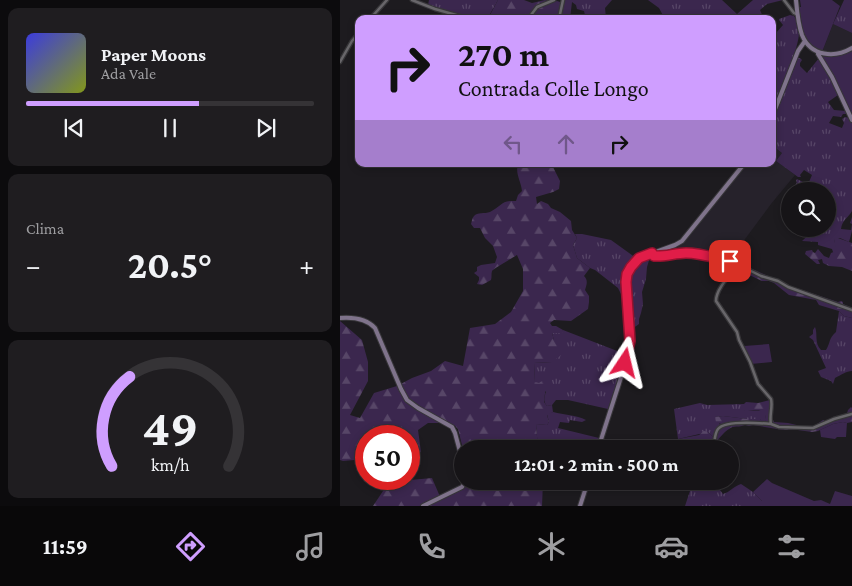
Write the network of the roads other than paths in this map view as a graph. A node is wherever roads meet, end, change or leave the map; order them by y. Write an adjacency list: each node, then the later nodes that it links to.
1 (387, 0): 7 (street)
2 (412, 0): 8 (street)
3 (554, 0): 9 (street)
4 (563, 0): 10 (street)
5 (784, 0): 11 (street)
6 (796, 0): 11 (main road)
7 (374, 15)
8 (456, 15)
9 (531, 15)
10 (560, 15)
11 (798, 15): 13 (main road)
12 (355, 38): 16 (street)
13 (805, 41): 15 (main road); 17 (main road)
14 (852, 48): 15 (main road)
15 (818, 52): 19 (main road)
16 (340, 62)
17 (778, 103): 18 (main road)
18 (776, 108)
19 (852, 120)
20 (742, 167): 21 (main road)
21 (652, 253): 22 (street); 28 (main road)
22 (744, 268): 23 (street); 26 (street)
23 (852, 310)
24 (340, 318): 27 (main road)
25 (852, 414): 26 (street)
26 (771, 424): 29 (street)
27 (457, 440)
28 (601, 440)
29 (715, 440)
30 (456, 490): 32 (main road)
31 (585, 490): 33 (main road)
32 (422, 506)
33 (580, 506)

